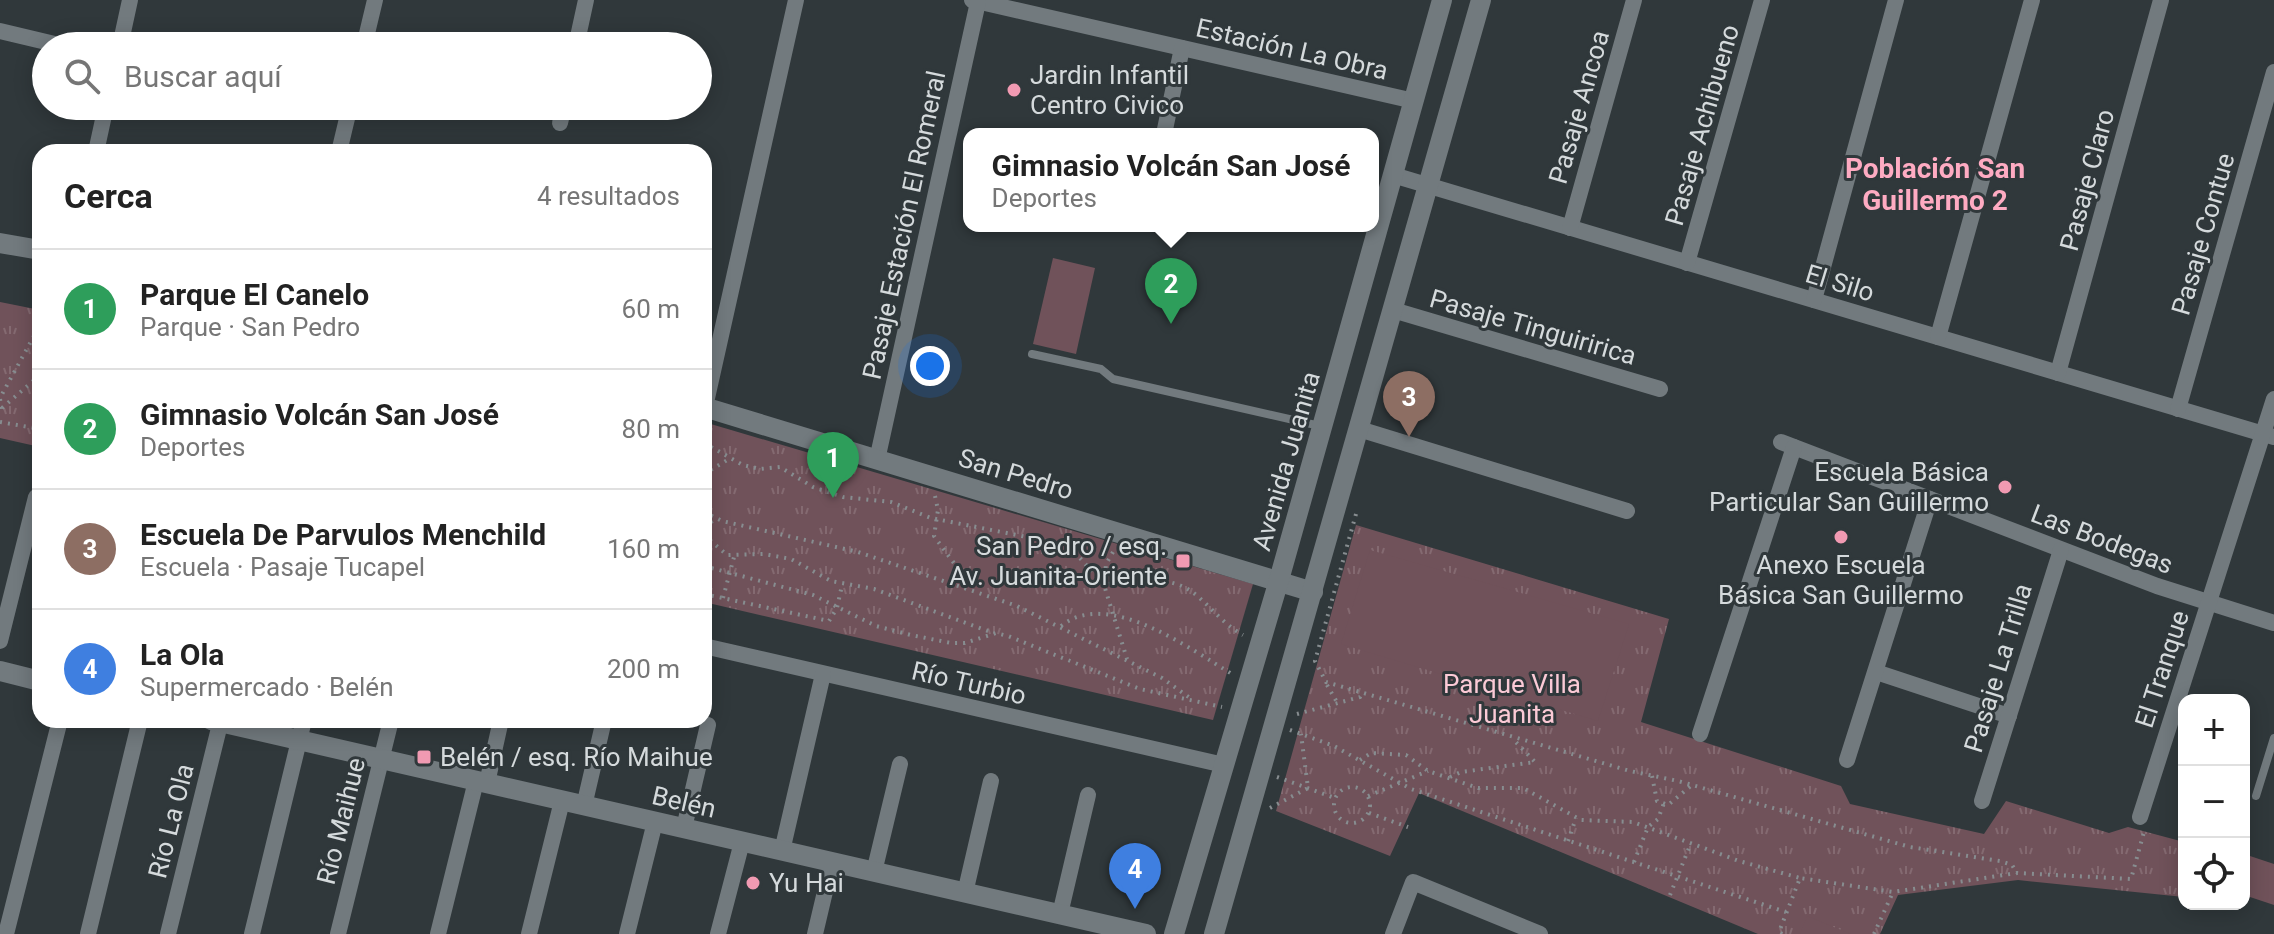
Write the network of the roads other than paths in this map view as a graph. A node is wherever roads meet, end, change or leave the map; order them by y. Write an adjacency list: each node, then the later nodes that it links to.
1 (375, 0): 16 (street)
2 (586, 0): 17 (street)
3 (796, 0): 42 (street)
4 (1442, 0): 21 (main road, Avenida Juanita)
5 (1481, 0): 30 (main road)
6 (1634, 0): 32 (street, Pasaje Ancoa)
7 (1762, 0): 36 (street, Pasaje Achibueno)
8 (1896, 0): 37 (street)
9 (2032, 0): 39 (street)
10 (2161, 0): 41 (street, Pasaje Claro)
11 (124, 1): 15 (street)
12 (975, 1): 13 (street, Estación La Obra); 50 (street, Pasaje Estación El Romeral)
13 (1014, 5): 19 (street, Estación La Obra)
14 (0, 31): 18 (street)
15 (121, 32)
16 (367, 32)
17 (579, 32)
18 (32, 39)
19 (1182, 48): 21 (street, Estación La Obra); 26 (street)
20 (2274, 72): 46 (street, Pasaje Contue)
21 (1414, 101): 29 (main road, Avenida Juanita)
22 (103, 120): 27 (street)
23 (347, 120): 28 (street)
24 (561, 120): 25 (street)
25 (560, 123)
26 (1165, 128)
27 (98, 144)
28 (341, 144)
29 (1393, 175): 30 (street, El Silo); 31 (main road, Avenida Juanita)
30 (1429, 186): 32 (street, El Silo); 38 (main road)
31 (1379, 225)
32 (1570, 228): 36 (street, El Silo)
33 (1377, 232): 47 (main road, Avenida Juanita)
34 (0, 243): 35 (main road)
35 (32, 249)
36 (1687, 263): 37 (street, El Silo)
37 (1814, 300): 39 (street, El Silo)
38 (1393, 310): 43 (street, Pasaje Tinguiririca); 48 (main road)
39 (1938, 337): 41 (street, El Silo)
40 (1032, 354): 47 (lane)
41 (2058, 373): 46 (street, El Silo)
42 (712, 376)
43 (1660, 389)
44 (2274, 399): 49 (street, El Tranque)
45 (712, 409): 50 (main road, San Pedro)
46 (2178, 409): 49 (street, El Silo)
47 (1322, 427): 55 (main road, Avenida Juanita)
48 (1359, 429): 52 (street); 56 (main road)
49 (2269, 436): 57 (street, El Tranque)
50 (877, 460): 55 (main road, San Pedro)
51 (1930, 499): 54 (street, Las Bodegas); 62 (street); 74 (street, Las Bodegas)
52 (1627, 511)
53 (32, 513): 59 (street)
54 (2061, 550): 57 (street, Las Bodegas); 65 (street, Pasaje La Trilla)
55 (1279, 580): 56 (main road, San Pedro); 79 (main road, Avenida Juanita)
56 (1313, 592): 108 (main road)
57 (2208, 604): 58 (street, Las Bodegas); 87 (street, El Tranque)
58 (2274, 623)
59 (0, 641)
60 (712, 648): 63 (street, Río Turbio)
61 (0, 671): 64 (main road)
62 (1876, 672): 65 (street); 77 (street)
63 (823, 674): 79 (street, Río Turbio); 91 (street)
64 (32, 679)
65 (2009, 716): 85 (street, Pasaje La Trilla)
66 (58, 728): 96 (street)
67 (138, 728): 97 (street)
68 (216, 728): 98 (street, Río La Ola)
69 (389, 728): 76 (street, Río Maihue)
70 (498, 728): 81 (street)
71 (602, 728): 86 (street)
72 (707, 728): 89 (street)
73 (302, 730): 76 (main road, Belén); 99 (street)
74 (1700, 734)
75 (2274, 738): 83 (lane)
76 (381, 759): 81 (main road, Belén); 100 (street, Río Maihue)
77 (1847, 760)
78 (900, 764): 93 (street)
79 (1224, 765): 107 (main road, Avenida Juanita)
80 (991, 781): 94 (street)
81 (481, 782): 84 (main road, Belén); 101 (street)
82 (1088, 795): 95 (street)
83 (2256, 796)
84 (562, 801): 86 (main road, Belén); 102 (street)
85 (1982, 801)
86 (584, 806): 88 (main road, Belén)
87 (2144, 819)
88 (655, 822): 89 (main road, Belén); 103 (street)
89 (684, 828): 90 (main road, Belén)
90 (742, 842): 91 (main road, Belén); 104 (street)
91 (782, 851): 92 (main road, Belén)
92 (832, 862): 93 (main road, Belén); 105 (street)
93 (874, 872): 94 (main road, Belén)
94 (965, 893): 95 (main road, Belén)
95 (1060, 914): 106 (main road, Belén)
96 (6, 934)
97 (88, 934)
98 (168, 934)
99 (252, 934)
100 (338, 934)
101 (438, 934)
102 (529, 934)
103 (627, 934)
104 (718, 934)
105 (815, 934)
106 (1146, 934)
107 (1174, 934)
108 (1214, 934)
109 (1393, 934): 110 (street)
110 (1540, 934)

